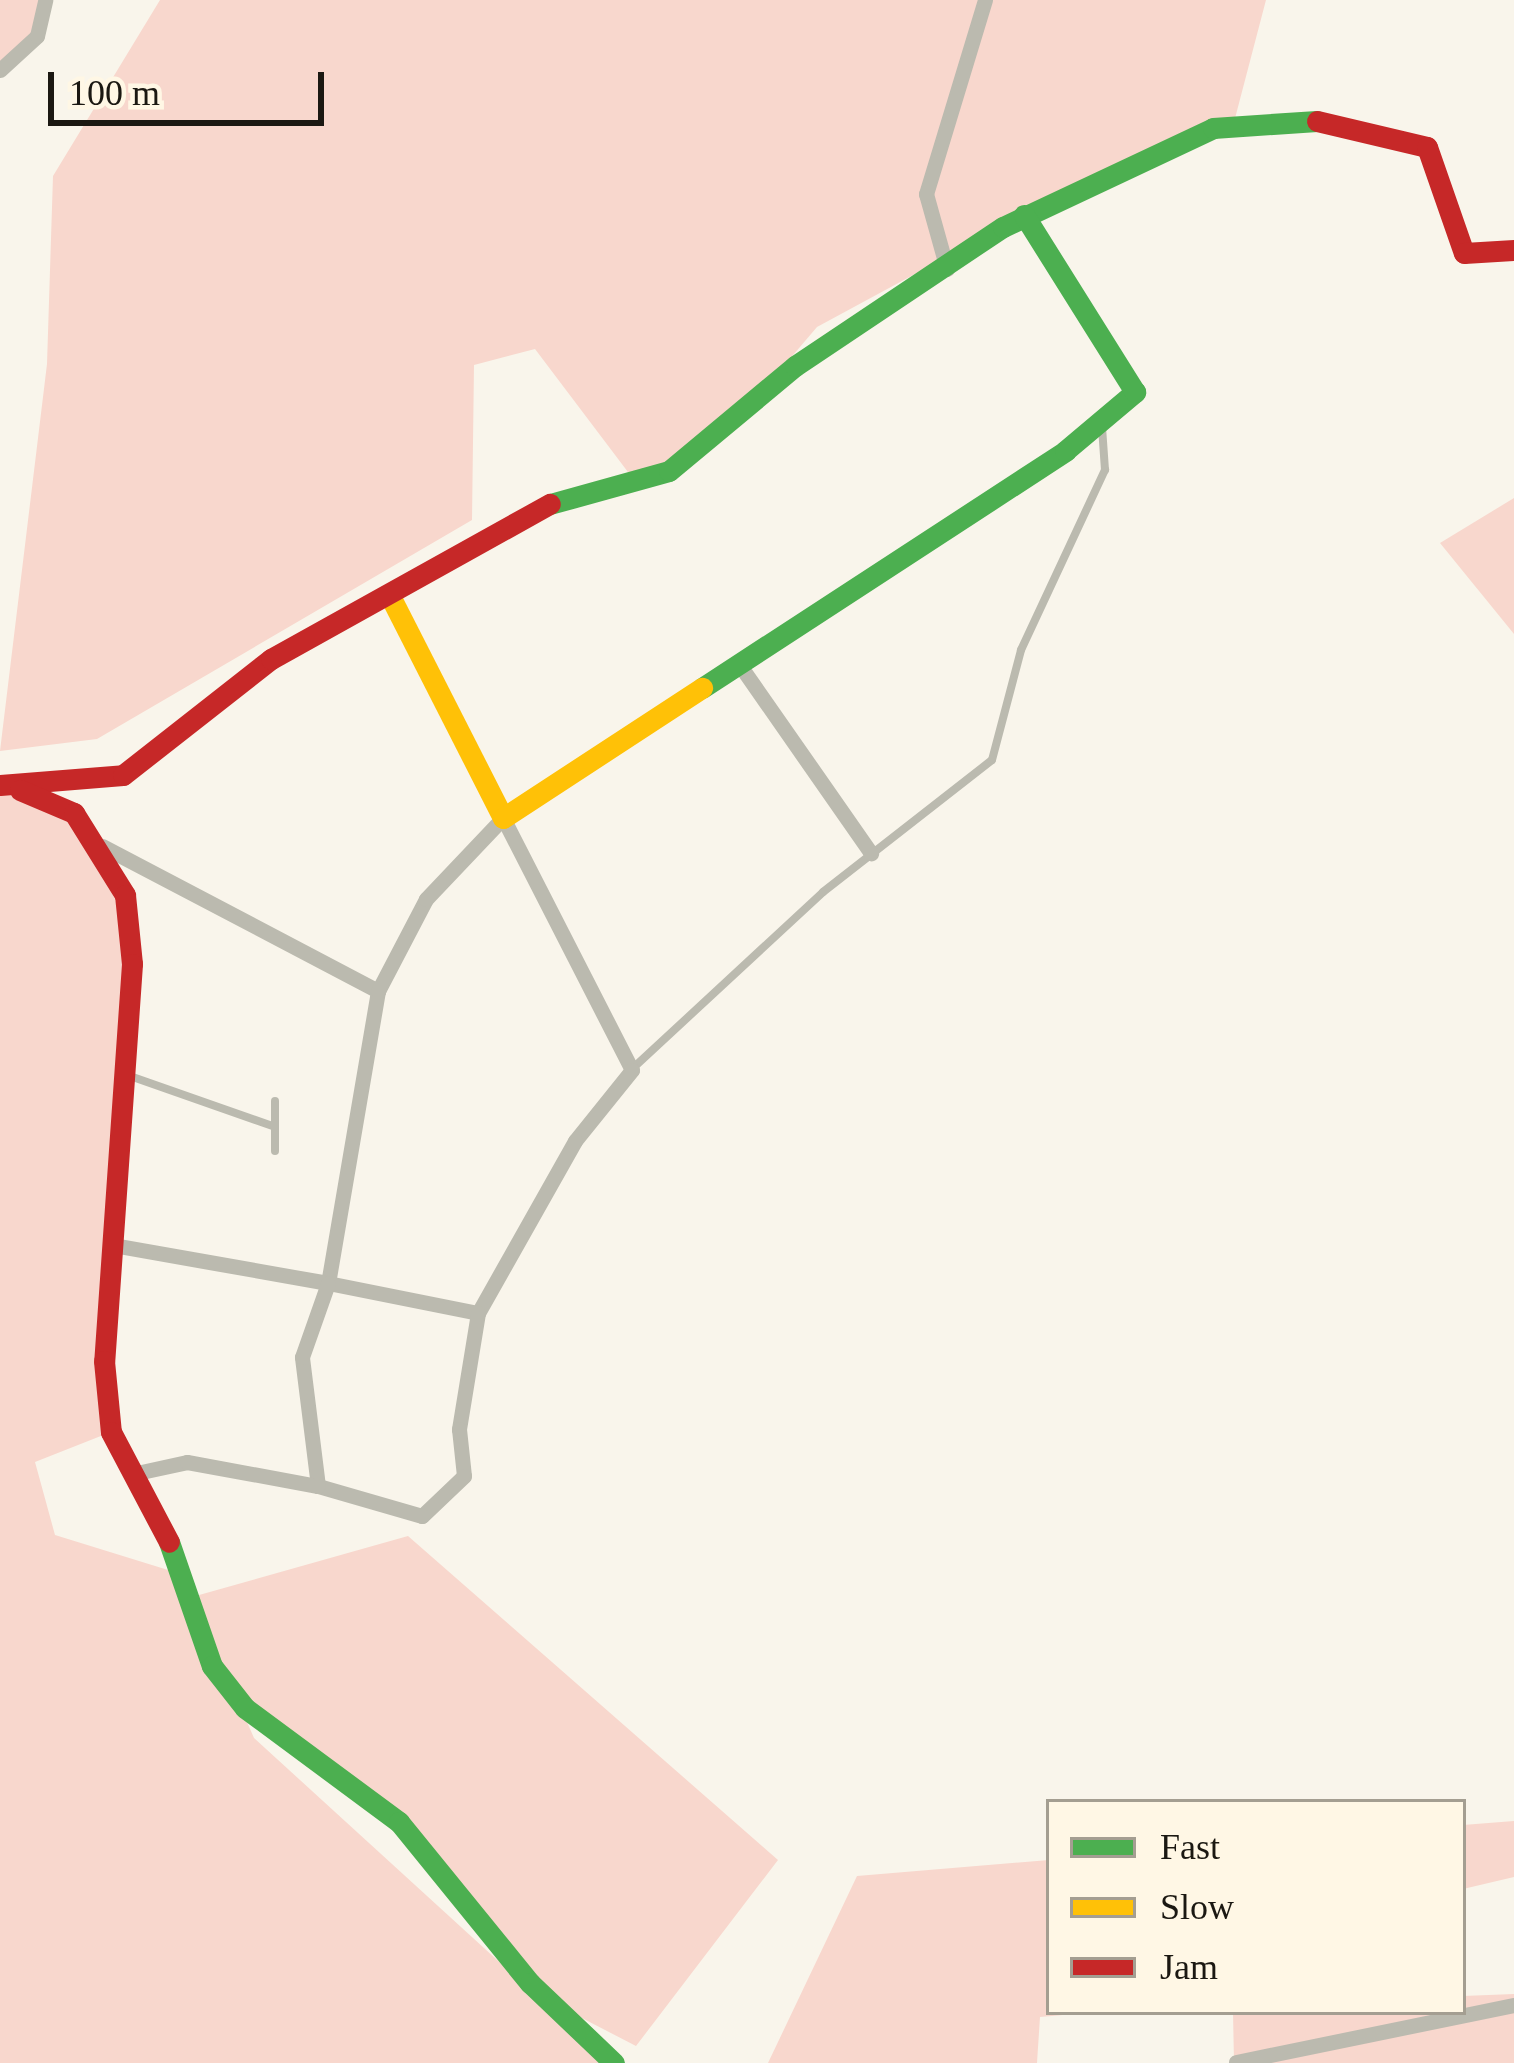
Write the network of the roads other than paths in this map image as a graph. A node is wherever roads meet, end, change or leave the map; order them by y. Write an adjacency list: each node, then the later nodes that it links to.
1 (45, 0): 3 (street)
2 (986, 0): 6 (street)
3 (0, 70)
4 (1024, 215): 5 (street); 6 (street); 7 (street)
5 (1514, 250)
6 (947, 269): 8 (street)
7 (1102, 420): 9 (street); 13 (lane)
8 (390, 596): 10 (street); 11 (street)
9 (739, 664): 11 (street); 13 (street)
10 (4, 785): 12 (street)
11 (502, 818): 14 (street); 15 (street)
12 (102, 846): 14 (street); 16 (street)
13 (871, 853): 15 (lane)
14 (378, 991): 21 (street)
15 (632, 1070): 22 (street)
16 (124, 1074): 18 (lane); 20 (street)
17 (275, 1101): 18 (lane)
18 (273, 1126): 19 (lane)
19 (275, 1150)
20 (112, 1245): 21 (street); 23 (street)
21 (328, 1283): 22 (street); 24 (street)
22 (478, 1313): 24 (street)
23 (132, 1474): 24 (street); 29 (street)
24 (318, 1486)
25 (1514, 2005): 27 (street)
26 (1465, 2015): 28 (street)
27 (1466, 2015)
28 (1236, 2062)
29 (614, 2063)

